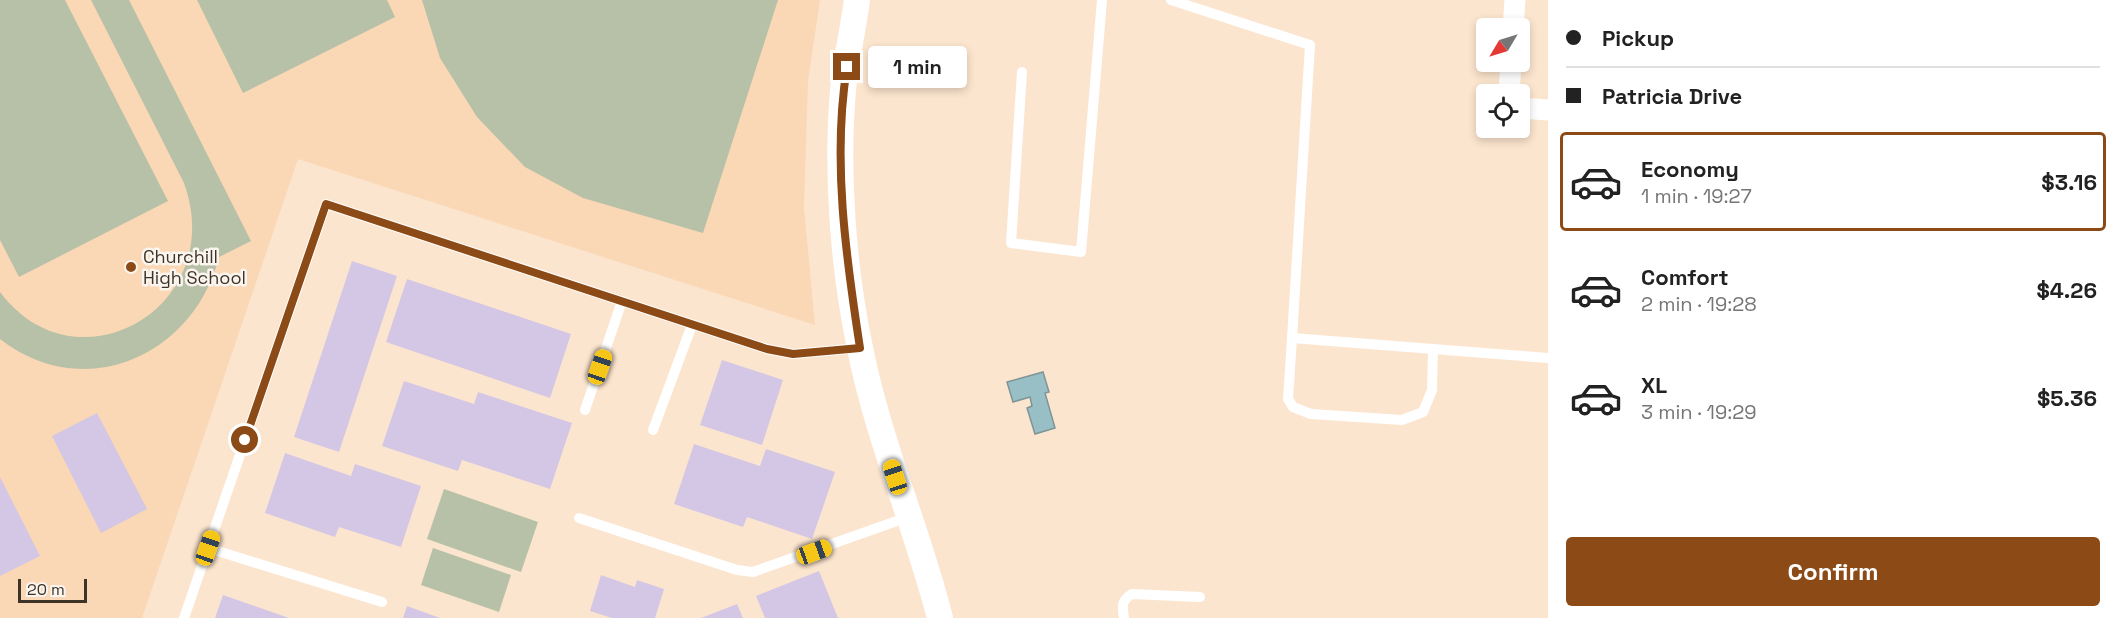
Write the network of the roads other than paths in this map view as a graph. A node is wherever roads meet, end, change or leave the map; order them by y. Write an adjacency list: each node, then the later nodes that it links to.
1 (857, 0): 12 (street)
2 (1102, 0): 6 (lane)
3 (1171, 0): 11 (lane)
4 (1515, 0): 5 (street)
5 (1514, 18)
6 (1022, 72)
7 (1530, 109): 8 (street)
8 (1548, 110)
9 (622, 301): 10 (lane); 15 (lane); 19 (lane)
10 (692, 325): 12 (lane); 16 (lane)
11 (1292, 338): 13 (lane); 13 (lane)
12 (860, 348): 17 (street)
13 (1433, 349): 14 (lane)
14 (1548, 358)
15 (585, 410)
16 (653, 430)
17 (908, 517): 18 (lane); 23 (street)
18 (579, 518)
19 (208, 548): 21 (lane); 22 (lane)
20 (1200, 597): 24 (lane)
21 (382, 602)
22 (184, 618)
23 (940, 618)
24 (1124, 618)

